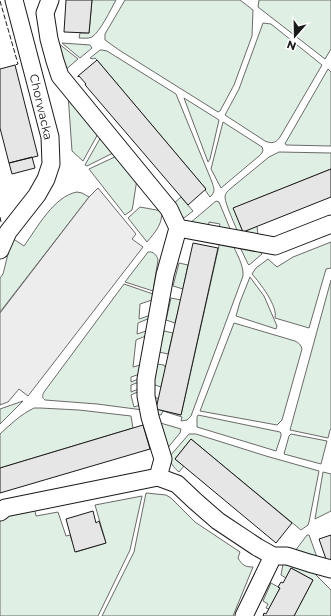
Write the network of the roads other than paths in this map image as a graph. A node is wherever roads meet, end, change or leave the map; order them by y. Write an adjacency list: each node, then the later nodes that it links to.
1 (14, 0): 5 (street, Chorwacka)
2 (50, 0): 4 (street)
3 (331, 224): 4 (street)
4 (178, 228): 6 (street)
5 (0, 250)
6 (158, 477): 7 (street); 8 (street)
7 (0, 512)
8 (273, 556): 9 (street); 10 (street)
9 (331, 569)
10 (244, 616)

